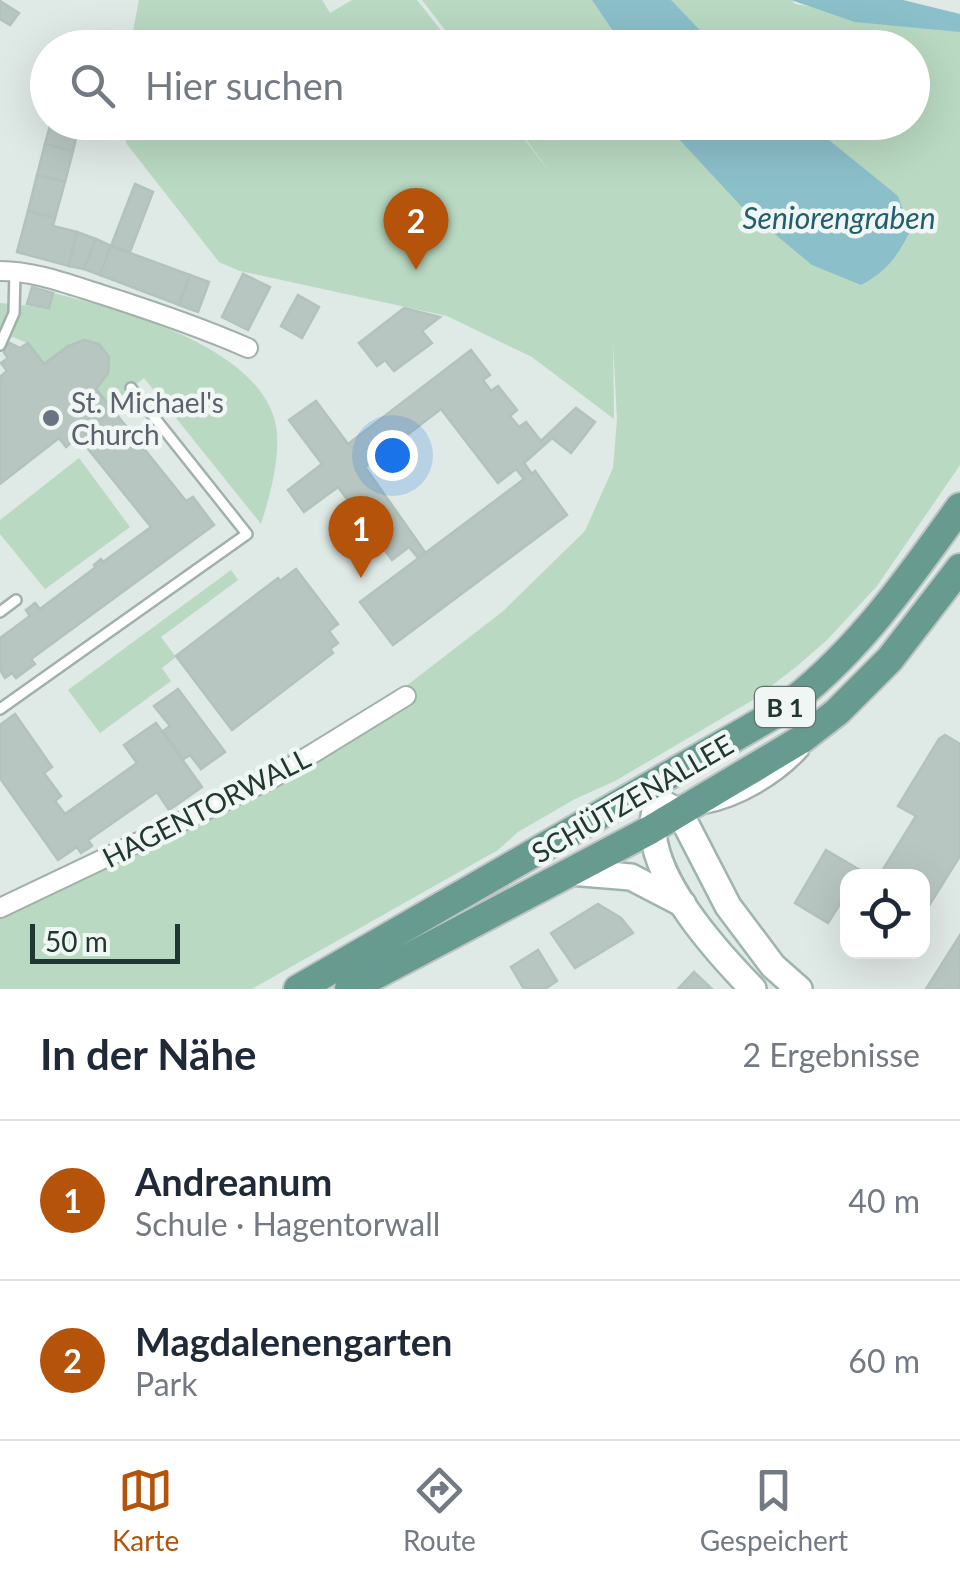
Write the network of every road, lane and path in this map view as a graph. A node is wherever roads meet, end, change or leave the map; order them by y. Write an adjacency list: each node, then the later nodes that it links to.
1 (8, 271): 2 (lane); 3 (street)
2 (0, 345)
3 (248, 348)
4 (131, 388): 10 (lane)
5 (960, 506): 11 (main road, SCHÜTZENALLEE / B 1)
6 (960, 568): 11 (main road, SCHÜTZENALLEE / B 1)
7 (16, 600): 8 (lane)
8 (0, 612)
9 (406, 696): 15 (street, HAGENTORWALL)
10 (0, 709)
11 (659, 796): 12 (main road, SCHÜTZENALLEE / B 1); 16 (main road, SCHÜTZENALLEE / B 1); 19 (main road)
12 (650, 830): 13 (main road, SCHÜTZENALLEE / B 1); 14 (main road)
13 (570, 872): 14 (main road); 17 (main road, SCHÜTZENALLEE / B 1)
14 (683, 904): 18 (main road)
15 (0, 908)
16 (298, 989)
17 (349, 989)
18 (752, 989)
19 (798, 989)

